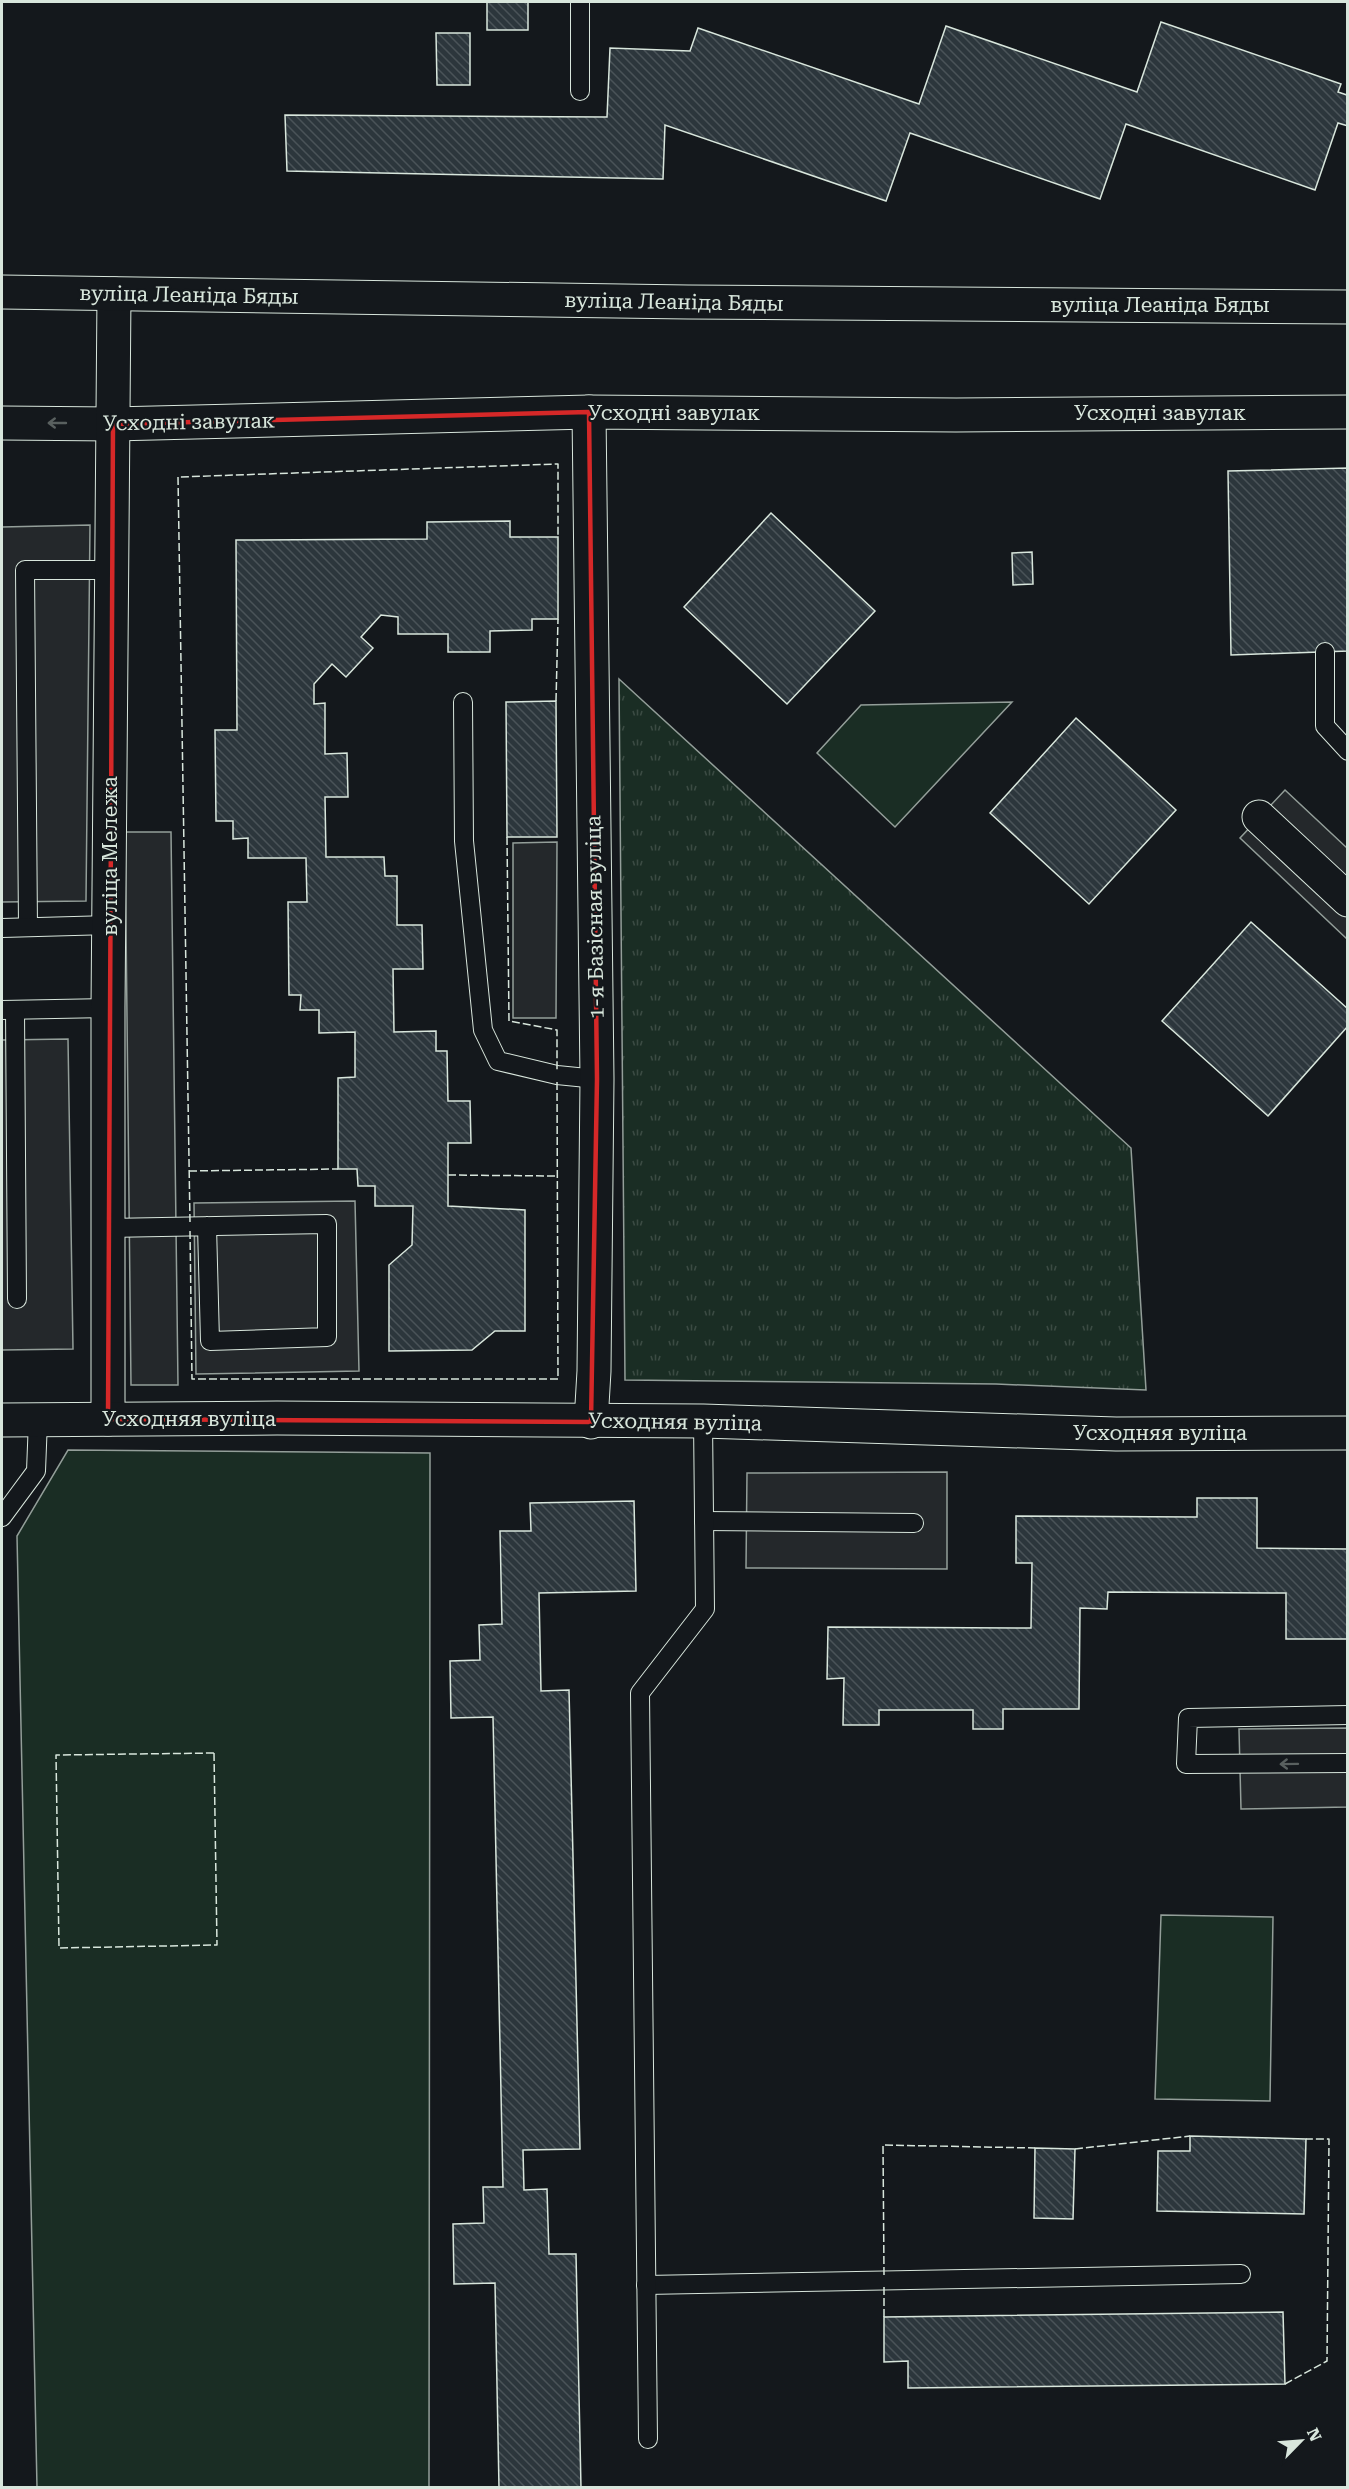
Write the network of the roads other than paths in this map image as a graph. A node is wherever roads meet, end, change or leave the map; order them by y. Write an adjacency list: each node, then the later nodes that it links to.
1 (580, 2): 2 (lane)
2 (580, 91)
3 (2, 292): 4 (street, вуліца Леаніда Бяды)
4 (114, 294): 5 (street, вуліца Леаніда Бяды); 9 (street, вуліца Мележа)
5 (1347, 307)
6 (589, 412): 7 (street, Усходні завулак); 9 (street, Усходні завулак); 21 (street, 1-я Базісная вуліца)
7 (1347, 412)
8 (2, 423): 9 (street, Усходні завулак, one-way to 8)
9 (113, 424): 10 (street, вуліца Мележа)
10 (112, 570): 16 (street, вуліца Мележа); 17 (lane)
11 (1325, 652): 13 (lane)
12 (463, 702): 21 (lane)
13 (1347, 751)
14 (1259, 817): 15 (street)
15 (1347, 900)
16 (110, 925): 17 (lane); 19 (street, вуліца Мележа)
17 (28, 927): 18 (lane)
18 (2, 928)
19 (108, 1008): 20 (lane); 23 (street, вуліца Мележа)
20 (8, 1010): 24 (lane)
21 (597, 1079): 29 (street, 1-я Базісная вуліца)
22 (207, 1226): 22 (lane); 23 (lane)
23 (108, 1228): 25 (street, вуліца Мележа)
24 (17, 1299)
25 (108, 1419): 27 (street, Усходняя вуліца); 29 (street, Усходняя вуліца)
26 (2, 1420): 27 (street, Усходняя вуліца)
27 (38, 1420): 31 (lane)
28 (703, 1421): 29 (street, Усходняя вуліца); 30 (street, Усходняя вуліца); 32 (lane)
29 (591, 1422)
30 (1347, 1433)
31 (2, 1517)
32 (704, 1521): 33 (lane); 37 (lane)
33 (914, 1523)
34 (1347, 1715): 35 (lane, one-way to 34)
35 (1347, 1763)
36 (1241, 2274): 37 (lane)
37 (646, 2284): 38 (lane)
38 (648, 2439)

